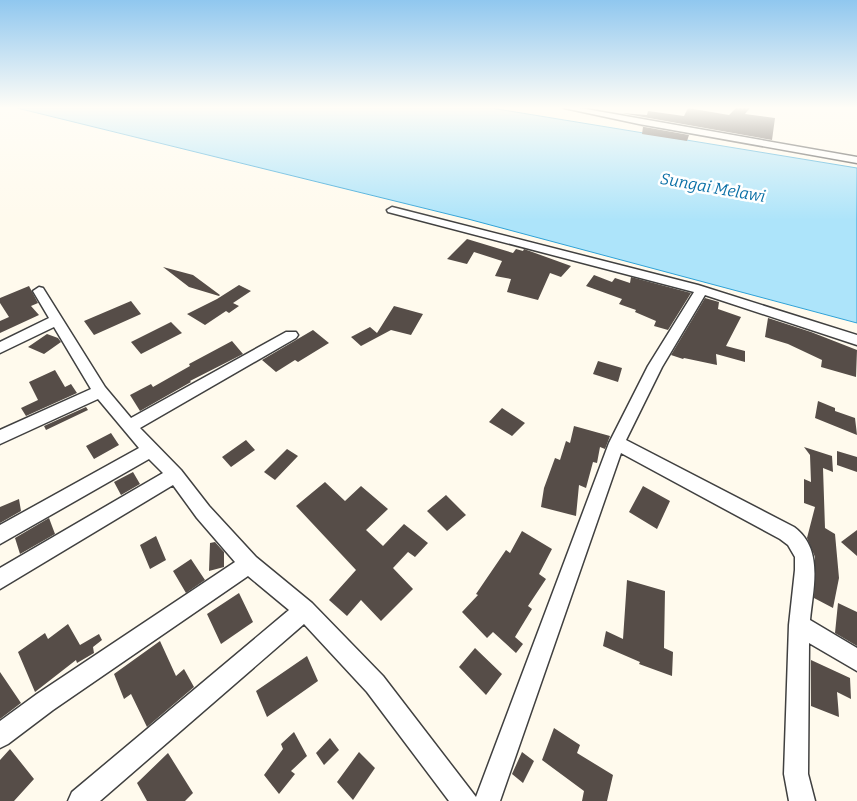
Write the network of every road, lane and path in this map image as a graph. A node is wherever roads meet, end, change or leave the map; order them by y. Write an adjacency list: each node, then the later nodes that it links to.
1 (773, 145): 2 (street)
2 (857, 160)
3 (392, 210): 4 (street)
4 (701, 290): 8 (street); 13 (street)
5 (39, 291): 6 (street)
6 (57, 320): 9 (street); 10 (street)
7 (291, 335): 11 (street)
8 (857, 340)
9 (0, 348)
10 (100, 391): 11 (street); 12 (street)
11 (129, 427): 14 (street)
12 (0, 438)
13 (617, 444): 20 (street); 25 (street)
14 (151, 450): 15 (street); 16 (street)
15 (175, 475): 17 (street); 18 (street)
16 (0, 536)
17 (248, 564): 19 (street); 22 (street)
18 (0, 579)
19 (305, 610): 23 (street); 24 (street)
20 (799, 625): 21 (street); 26 (street)
21 (857, 660)
22 (0, 736)
23 (81, 801)
24 (465, 801)
25 (487, 801)
26 (802, 801)

